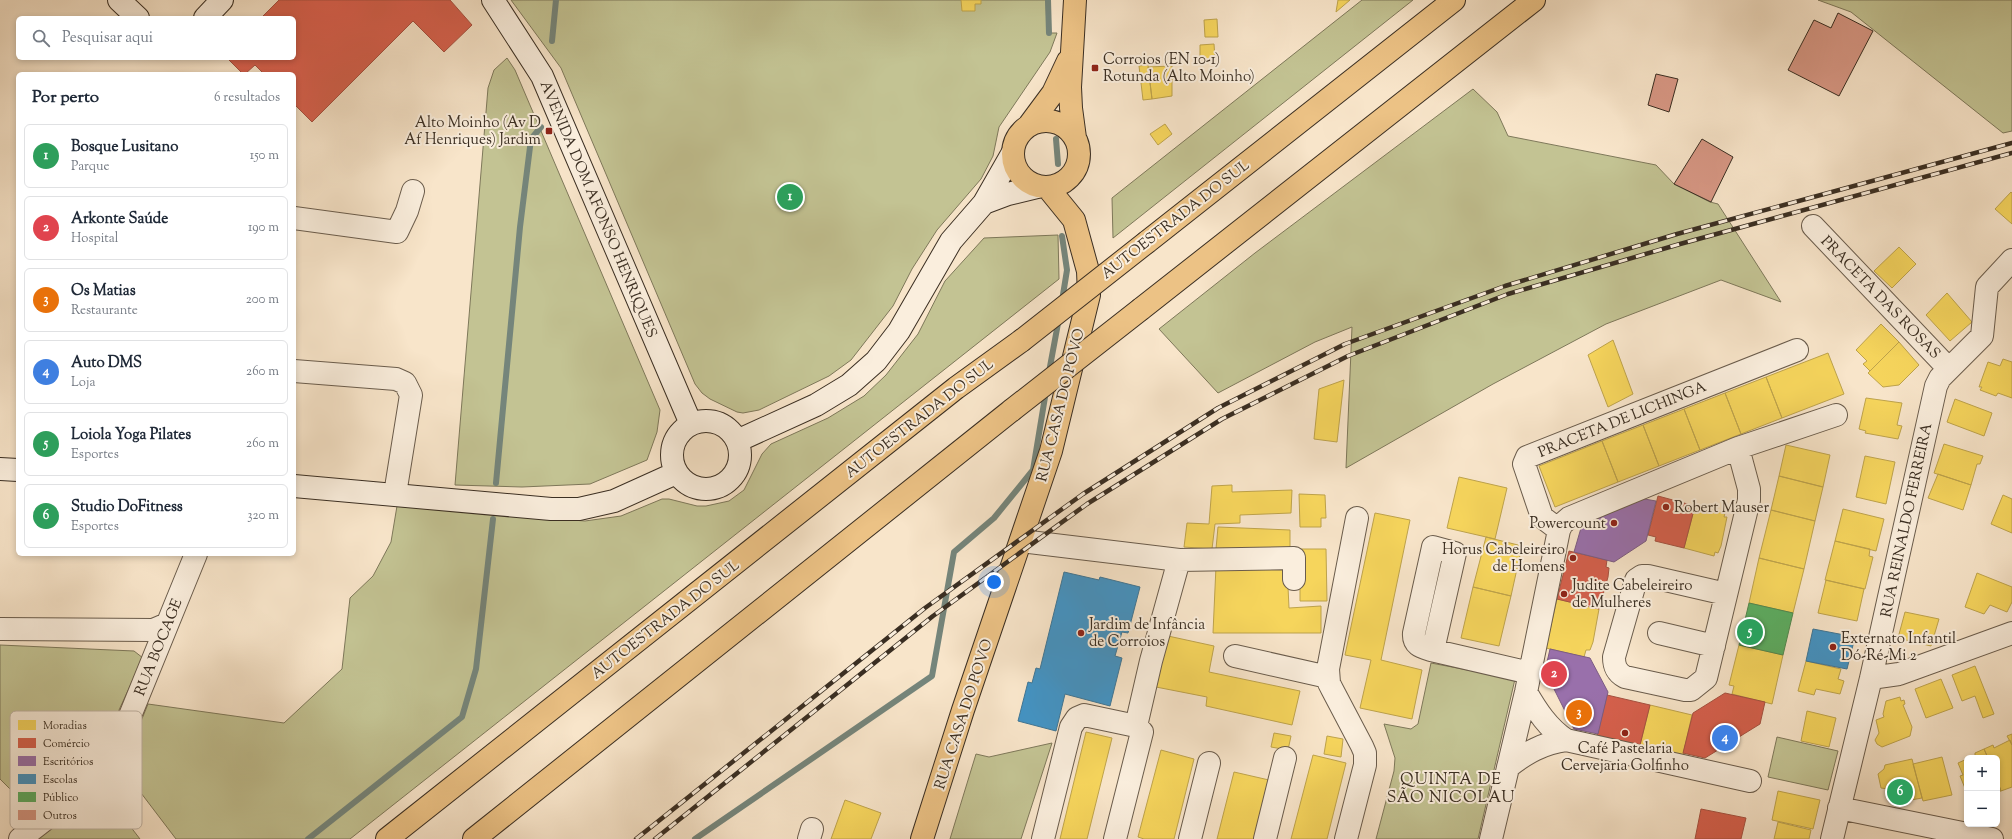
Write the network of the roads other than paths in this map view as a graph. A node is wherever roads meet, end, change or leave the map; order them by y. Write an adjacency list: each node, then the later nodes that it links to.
1 (119, 0): 7 (street)
2 (222, 0): 8 (street)
3 (493, 0): 25 (street, AVENIDA DOM AFONSO HENRIQUES)
4 (1075, 0): 9 (main road)
5 (1454, 0): 63 (main road, AUTOESTRADA DO SUL, bridge)
6 (1534, 0): 64 (main road, bridge)
7 (136, 16)
8 (207, 16)
9 (1073, 47): 10 (main road); 11 (main road)
10 (1030, 124): 11 (main road); 12 (main road)
11 (1075, 138): 13 (main road)
12 (1012, 154): 14 (main road); 16 (street)
13 (1078, 163): 14 (main road); 18 (main road, RUA CASA DO POVO)
14 (1042, 187): 16 (street); 18 (main road, RUA CASA DO POVO)
15 (413, 191): 17 (street)
16 (984, 203): 26 (street)
17 (296, 218)
18 (1074, 220): 35 (main road, RUA CASA DO POVO)
19 (1813, 226): 22 (street, PRACETA DAS ROSAS)
20 (2012, 260): 22 (street, RUA REINALDO FERREIRA)
21 (1797, 350): 34 (street, PRACETA DE LICHINGA)
22 (1949, 368): 50 (street, RUA REINALDO FERREIRA)
23 (296, 371): 32 (street)
24 (1836, 415): 27 (street)
25 (691, 424): 26 (street); 30 (street)
26 (737, 441): 30 (street)
27 (1738, 448): 34 (street); 39 (street)
28 (0, 469): 29 (street)
29 (16, 470)
30 (676, 473): 32 (street)
31 (296, 486): 32 (street)
32 (395, 494)
33 (1357, 518): 49 (street)
34 (1559, 530): 51 (street)
35 (1021, 541): 37 (street); 65 (main road, RUA CASA DO POVO)
36 (195, 556): 40 (street, RUA BOCAGE)
37 (1179, 560): 38 (street); 53 (street)
38 (1294, 579)
39 (1726, 594): 45 (street); 45 (street)
40 (167, 624): 42 (street); 48 (street, RUA BOCAGE)
41 (0, 629): 42 (street)
42 (117, 629): 48 (street)
43 (1659, 633): 45 (street)
44 (2012, 633): 50 (street)
45 (1714, 646)
46 (1433, 650): 51 (street)
47 (1235, 656): 49 (street)
48 (150, 665): 52 (street, RUA BOCAGE)
49 (1328, 677): 70 (street)
50 (1871, 678): 59 (street, RUA REINALDO FERREIRA)
51 (1528, 682): 54 (street); 57 (street)
52 (132, 711)
53 (1136, 726): 66 (street); 67 (street)
54 (1566, 740): 57 (street); 58 (street)
55 (1285, 758): 69 (street)
56 (1209, 763): 68 (street)
57 (1508, 767): 71 (street)
58 (1750, 781)
59 (1839, 808): 61 (street); 72 (street, RUA REINALDO FERREIRA)
60 (33, 829): 62 (street, RUA BOCAGE)
61 (1900, 830): 73 (street)
62 (20, 839)
63 (387, 839)
64 (474, 839)
65 (922, 839)
66 (1043, 839)
67 (1115, 839)
68 (1190, 839)
69 (1266, 839)
70 (1346, 839)
71 (1490, 839)
72 (1832, 839)
73 (1992, 839)

